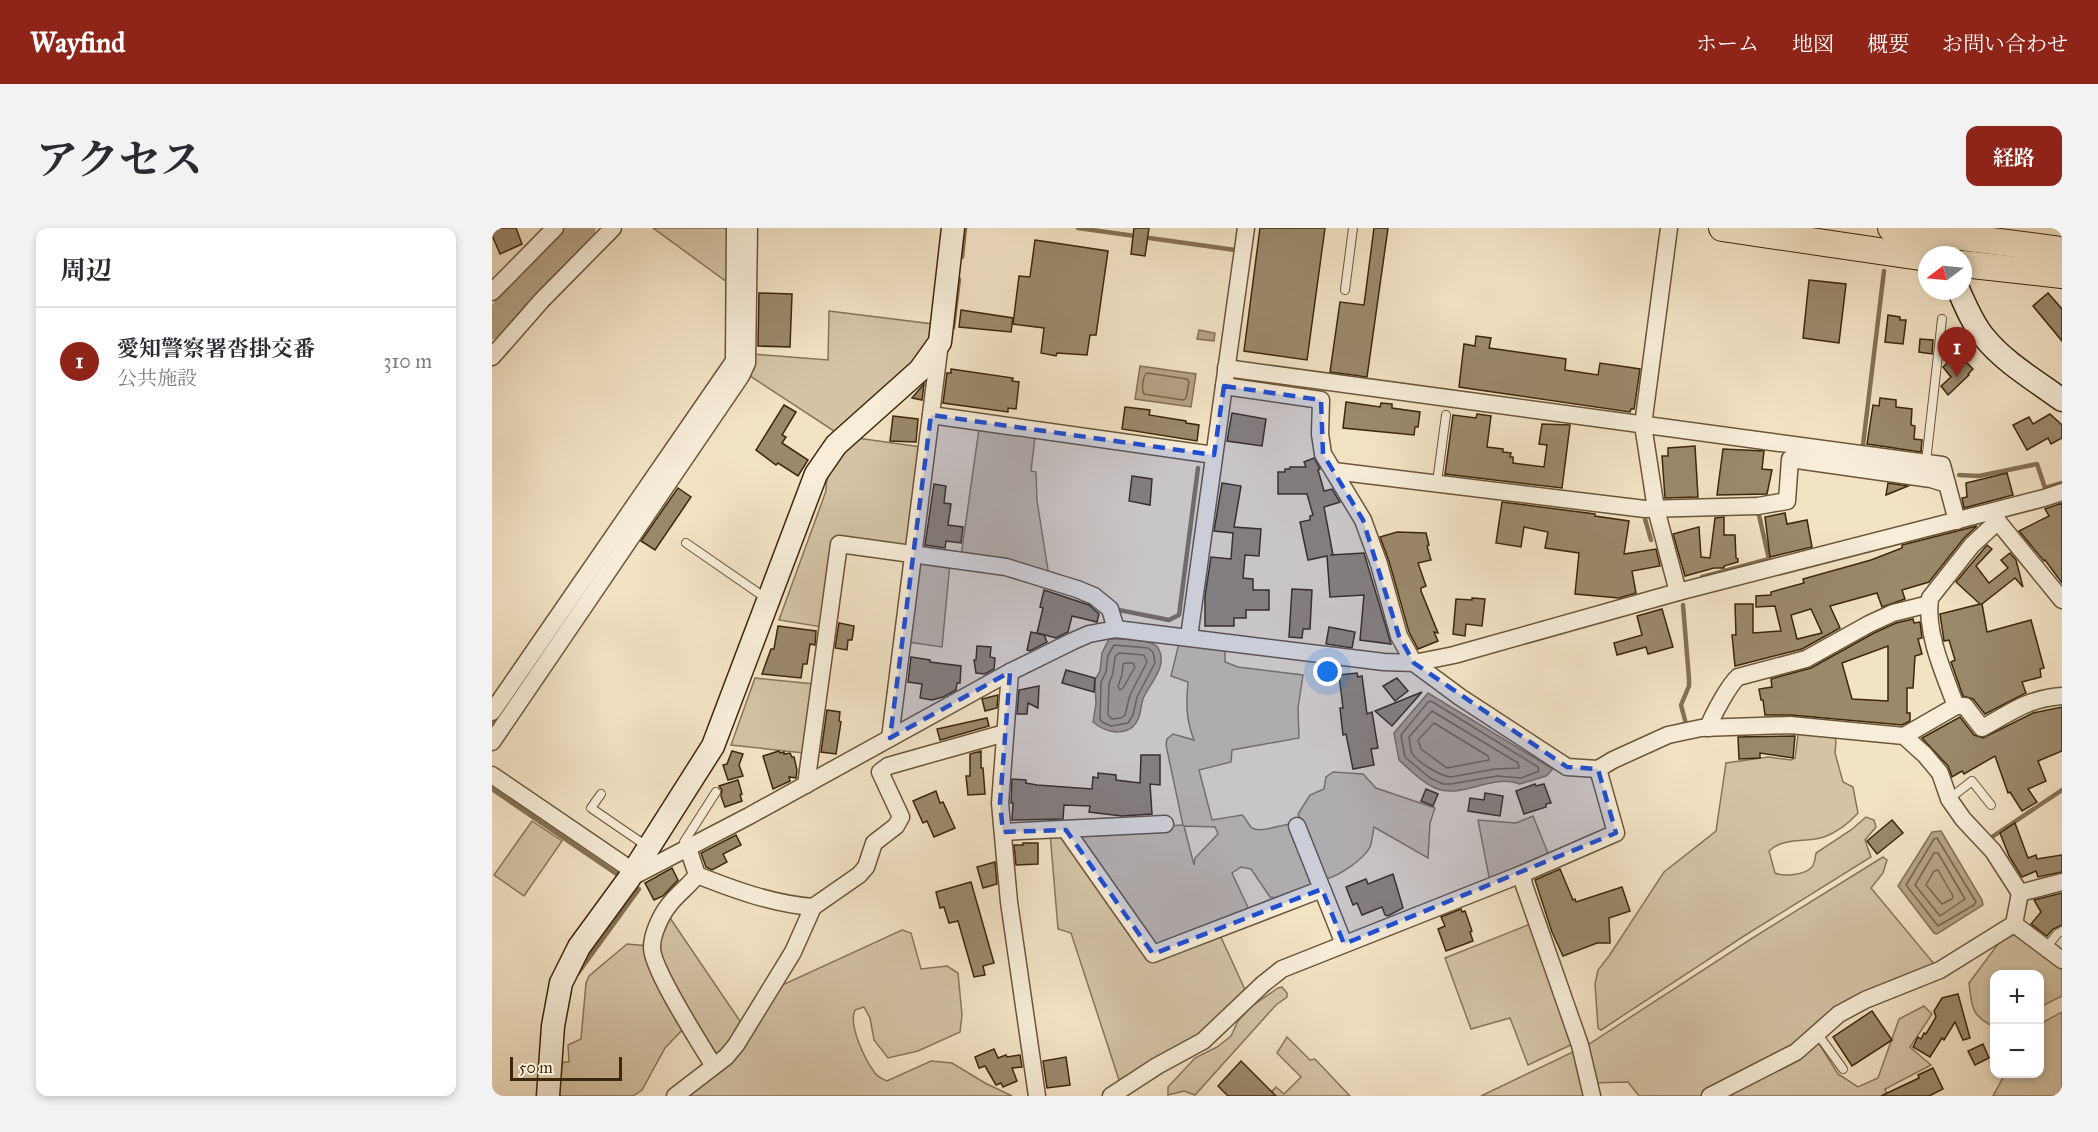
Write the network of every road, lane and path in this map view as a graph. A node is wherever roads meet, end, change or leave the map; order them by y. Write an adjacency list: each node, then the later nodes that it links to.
1 (555, 228): 16 (street)
2 (613, 228): 20 (street)
3 (735, 228): 48 (street)
4 (749, 228): 53 (street)
5 (953, 228): 19 (street)
6 (1246, 228): 21 (street)
7 (1353, 228): 15 (lane)
8 (1669, 228): 26 (street)
9 (1722, 228): 11 (main road)
10 (1891, 228): 11 (main road)
11 (1934, 244): 12 (main road)
12 (2062, 250)
13 (1972, 265): 14 (main road)
14 (2062, 275)
15 (1345, 290)
16 (492, 292)
17 (1963, 300): 23 (street)
18 (1942, 319): 28 (lane)
19 (940, 342): 24 (street); 39 (street)
20 (492, 357)
21 (1227, 368): 22 (street); 26 (street)
22 (1224, 386): 27 (street); 29 (street)
23 (2062, 400)
24 (931, 415): 27 (street); 37 (street)
25 (1446, 415): 30 (lane)
26 (1643, 425): 28 (street); 33 (street)
27 (1214, 455): 43 (street)
28 (1926, 462): 31 (street)
29 (1334, 471): 30 (street); 44 (street)
30 (1437, 482): 33 (street)
31 (1947, 484): 33 (street); 35 (street)
32 (2062, 492): 34 (street)
33 (1656, 509): 38 (street)
34 (1994, 517): 35 (street); 40 (street); 41 (street)
35 (1957, 521): 38 (street)
36 (686, 543): 39 (lane)
37 (914, 555): 42 (street); 52 (street); 56 (street)
38 (1678, 592): 44 (street)
39 (767, 600): 65 (street)
40 (2062, 600)
41 (1929, 604): 47 (street); 49 (street)
42 (1116, 629): 43 (street); 45 (street)
43 (1189, 637): 44 (street)
44 (1414, 663): 54 (street)
45 (1010, 672): 50 (street); 52 (street)
46 (2062, 696): 47 (street)
47 (1956, 706): 51 (street)
48 (492, 712)
49 (1708, 728): 51 (street); 54 (street)
50 (1005, 733): 64 (street); 73 (street)
51 (1904, 736): 59 (street)
52 (890, 738): 56 (street)
53 (492, 742)
54 (1598, 769): 68 (street)
55 (492, 775): 69 (street)
56 (806, 785): 66 (street)
57 (716, 792): 66 (lane)
58 (601, 794): 65 (lane)
59 (1949, 799): 60 (lane); 72 (street)
60 (1991, 805)
61 (1166, 824): 63 (street)
62 (1297, 826): 71 (street)
63 (1066, 830): 64 (street); 71 (street)
64 (1003, 832): 84 (street)
65 (648, 847): 69 (street)
66 (688, 848): 67 (street); 69 (street)
67 (698, 874): 73 (street); 80 (street)
68 (1522, 874): 76 (street); 86 (street)
69 (630, 876): 82 (street)
70 (2062, 882): 72 (street)
71 (1322, 889): 76 (street)
72 (2020, 893): 74 (street)
73 (813, 907): 80 (street)
74 (2014, 924): 77 (street); 79 (street)
75 (2062, 931): 77 (lane)
76 (1344, 944): 85 (street)
77 (2046, 948): 78 (street)
78 (2062, 960)
79 (1817, 1033): 81 (lane); 87 (street)
80 (713, 1065): 83 (street)
81 (1843, 1069)
82 (548, 1096)
83 (675, 1096)
84 (1037, 1096)
85 (1112, 1096)
86 (1592, 1096)
87 (1710, 1096)

